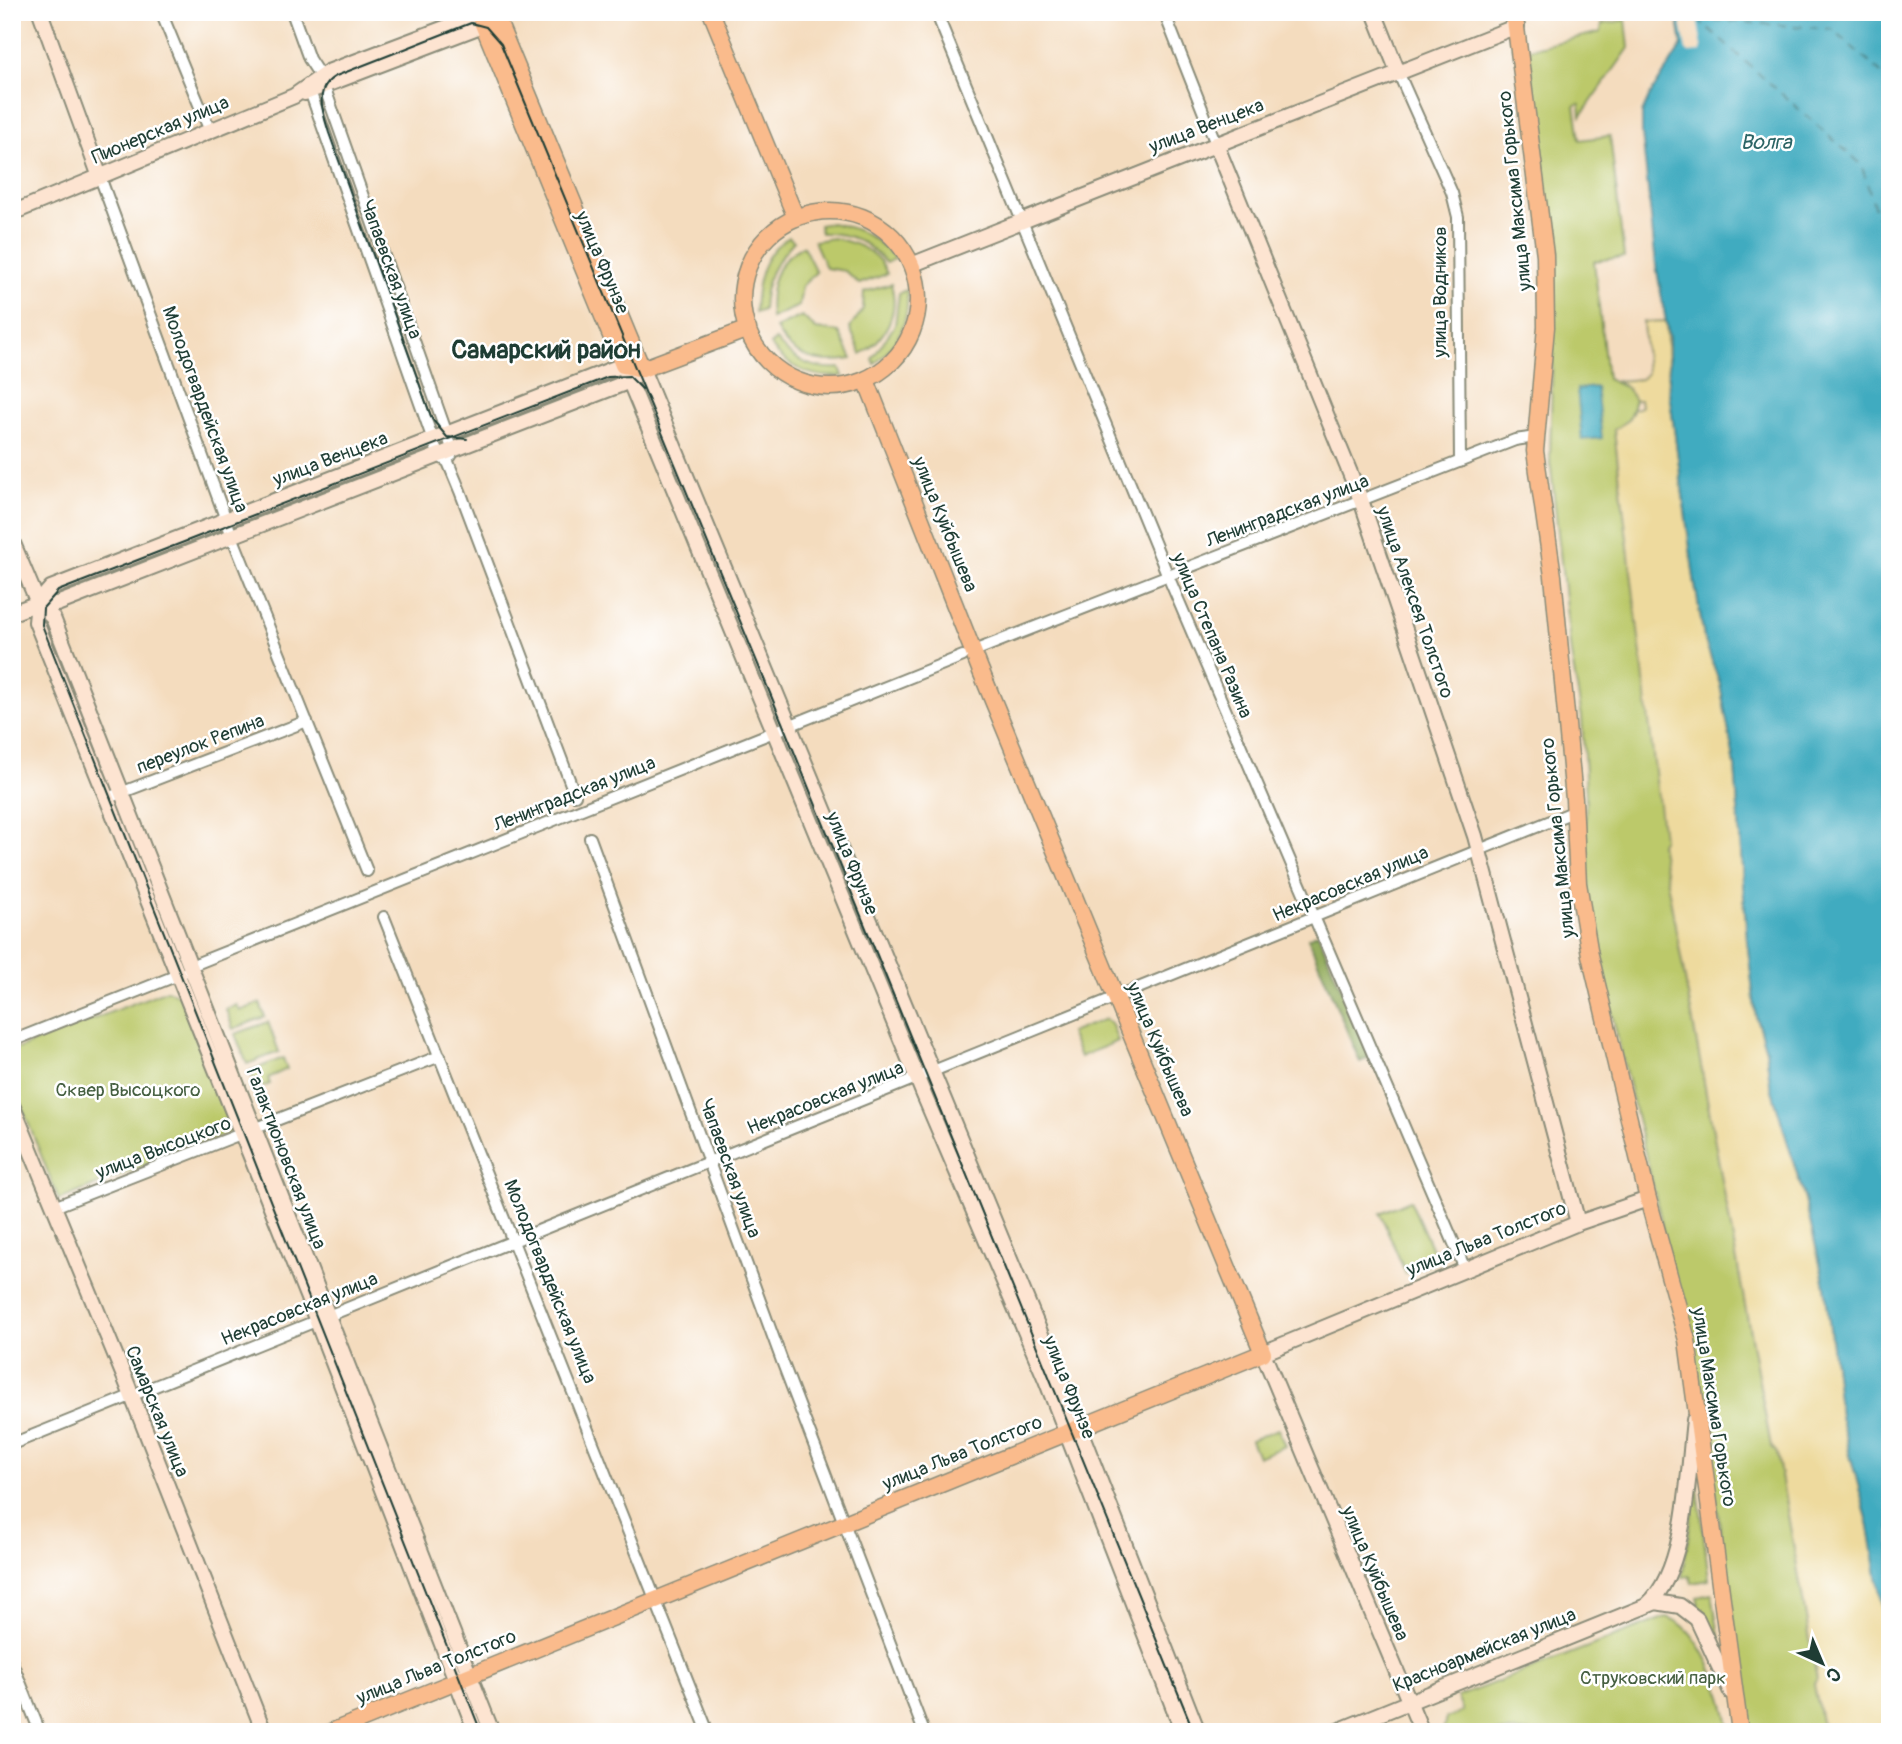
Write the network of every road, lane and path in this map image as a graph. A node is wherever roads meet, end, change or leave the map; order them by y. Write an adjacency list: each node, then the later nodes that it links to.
1 (40, 12): 14 (main road, Молодогвардейская улица)
2 (160, 12): 12 (street)
3 (292, 12): 11 (street, Чапаевская улица)
4 (711, 12): 16 (main road)
5 (936, 12): 17 (street, улица Степана Разина)
6 (1164, 12): 13 (street, улица Алексея Толстого)
7 (1374, 12): 10 (main road, улица Водников)
8 (489, 15): 11 (main road); 20 (main road, улица Фрунзе); 21 (main road, улица Фрунзе)
9 (1516, 19): 10 (main road, улица Венцека); 24 (main road, улица Максима Горького)
10 (1398, 72): 13 (main road, улица Венцека); 26 (street, улица Водников)
11 (316, 84): 12 (main road, Пионерская улица); 23 (street, Чапаевская улица)
12 (210, 131): 14 (main road, Пионерская улица)
13 (1216, 144): 17 (main road, улица Венцека); 27 (main road, улица Алексея Толстого)
14 (100, 177): 15 (main road, Пионерская улица); 28 (street, Молодогвардейская улица)
15 (12, 213)
16 (796, 218): 18 (main road); 19 (main road)
17 (1022, 220): 18 (main road, улица Венцека); 31 (street, улица Степана Разина)
18 (911, 265): 22 (main road)
19 (748, 329): 21 (main road, улица Венцека); 22 (main road)
20 (623, 365): 21 (main road); 23 (main road, улица Венцека)
21 (636, 375): 25 (main road, улица Венцека); 36 (main road, улица Фрунзе)
22 (866, 380): 34 (main road, улица Куйбышева)
23 (440, 438): 25 (street, Чапаевская улица); 28 (main road, улица Венцека)
24 (1536, 438): 26 (street, Ленинградская улица); 40 (main road, улица Максима Горького)
25 (446, 456): 29 (main road, улица Венцека); 38 (street, Чапаевская улица)
26 (1460, 461): 27 (street, Ленинградская улица)
27 (1361, 500): 31 (street, Ленинградская улица); 42 (main road, улица Алексея Толстого)
28 (227, 521): 29 (street, Молодогвардейская улица); 32 (main road, улица Венцека)
29 (232, 536): 32 (main road, улица Венцека); 35 (street, Молодогвардейская улица)
30 (12, 541): 32 (main road, Галактионовская улица)
31 (1168, 576): 34 (street, Ленинградская улица); 45 (street, улица Степана Разина)
32 (38, 603): 33 (main road, улица Венцека); 37 (main road, Галактионовская улица); 39 (main road, Галактионовская улица)
33 (12, 613)
34 (969, 654): 36 (street, Ленинградская улица); 48 (main road, улица Куйбышева)
35 (307, 722): 37 (street, переулок Репина); 43 (street, Молодогвардейская улица)
36 (783, 728): 46 (street, Ленинградская улица); 51 (main road, улица Фрунзе); 52 (main road, улица Фрунзе)
37 (122, 792): 39 (street, переулок Репина); 46 (main road, Галактионовская улица)
38 (575, 795)
39 (105, 799): 47 (main road, Галактионовская улица)
40 (1573, 812): 42 (street, Некрасовская улица); 56 (main road, улица Максима Горького)
41 (590, 838): 55 (street, Чапаевская улица)
42 (1479, 848): 45 (street, Некрасовская улица); 58 (main road, улица Алексея Толстого)
43 (367, 871)
44 (384, 917): 50 (street, Молодогвардейская улица)
45 (1315, 917): 48 (street, Некрасовская улица); 60 (street, улица Степана Разина)
46 (195, 966): 47 (street, Ленинградская улица); 54 (main road, Галактионовская улица)
47 (176, 976): 49 (street, Ленинградская улица); 54 (main road, Галактионовская улица)
48 (1116, 999): 51 (street, Некрасовская улица); 62 (main road, улица Куйбышева)
49 (12, 1041)
50 (440, 1056): 54 (street, улица Высоцкого); 59 (street, Молодогвардейская улица)
51 (931, 1073): 52 (street, Некрасовская улица); 65 (main road, улица Фрунзе)
52 (917, 1079): 55 (street, Некрасовская улица); 65 (main road, улица Фрунзе)
53 (12, 1105): 57 (main road, Самарская улица)
54 (248, 1133): 57 (street, улица Высоцкого); 61 (main road, Галактионовская улица)
55 (709, 1162): 59 (street, Некрасовская улица); 67 (street, Чапаевская улица)
56 (1648, 1199): 58 (main road, улица Льва Толстого); 64 (main road, улица Максима Горького)
57 (54, 1207): 63 (main road, Самарская улица)
58 (1578, 1223): 60 (main road, улица Льва Толстого)
59 (514, 1241): 61 (street, Некрасовская улица); 68 (street, Молодогвардейская улица)
60 (1465, 1269): 62 (main road, улица Льва Толстого)
61 (322, 1318): 63 (street, Некрасовская улица); 71 (main road, Галактионовская улица)
62 (1263, 1353): 65 (main road, улица Льва Толстого); 72 (main road, улица Куйбышева)
63 (131, 1395): 66 (street, Некрасовская улица); 75 (main road, Самарская улица)
64 (1695, 1414): 69 (main road); 73 (main road, улица Максима Горького)
65 (1072, 1430): 67 (main road, улица Льва Толстого); 81 (main road, улица Фрунзе); 82 (main road, улица Фрунзе)
66 (12, 1444)
67 (844, 1523): 68 (main road, улица Льва Толстого); 80 (street, Чапаевская улица)
68 (656, 1600): 71 (main road, улица Льва Толстого); 79 (street, Молодогвардейская улица)
69 (1647, 1604): 72 (main road, Красноармейская улица); 73 (main road, Красноармейская улица)
70 (12, 1662): 74 (street)
71 (462, 1678): 76 (main road, улица Льва Толстого); 77 (main road, Галактионовская улица); 78 (main road, Галактионовская улица)
72 (1409, 1700): 83 (main road, Красноармейская улица); 84 (main road, улица Куйбышева)
73 (1735, 1703): 85 (main road, улица Максима Горького)
74 (40, 1732)
75 (264, 1732)
76 (331, 1732)
77 (476, 1732)
78 (492, 1732)
79 (708, 1732)
80 (924, 1732)
81 (1184, 1732)
82 (1198, 1732)
83 (1335, 1732)
84 (1422, 1732)
85 (1740, 1732)

